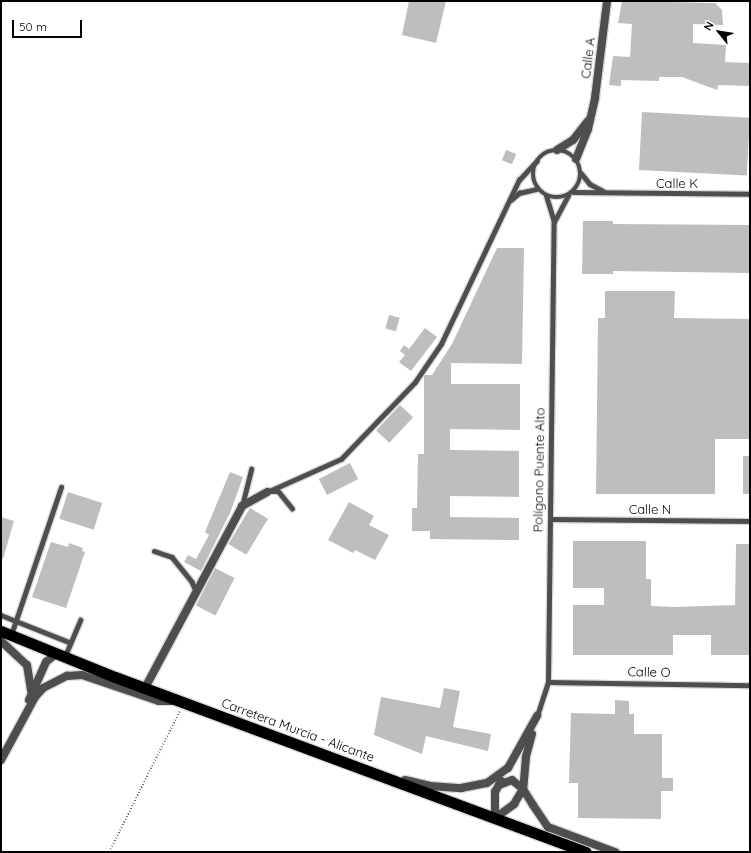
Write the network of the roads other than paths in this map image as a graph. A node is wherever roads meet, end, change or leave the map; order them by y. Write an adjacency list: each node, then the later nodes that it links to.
1 (607, 1): 2 (street, Calle A)
2 (591, 117): 3 (street); 4 (street, Calle A)
3 (557, 150): 4 (lane); 5 (lane)
4 (576, 159): 6 (lane)
5 (537, 161): 7 (lane); 13 (lane)
6 (581, 173): 8 (lane, Polígono Puente Alto); 9 (lane)
7 (538, 189): 11 (lane); 13 (lane)
8 (573, 192): 9 (lane, Calle K); 12 (lane, Polígono Puente Alto)
9 (604, 192): 10 (lane, Calle K)
10 (750, 194)
11 (546, 196): 12 (lane); 14 (lane, Polígono Puente Alto)
12 (568, 196): 14 (lane, Polígono Puente Alto)
13 (508, 202): 17 (lane)
14 (554, 222): 20 (lane, Polígono Puente Alto)
15 (251, 468): 18 (lane)
16 (61, 487): 26 (lane)
17 (267, 492): 18 (street); 19 (lane)
18 (242, 506): 23 (street)
19 (292, 508)
20 (550, 519): 21 (lane, Calle N); 31 (lane, Polígono Puente Alto)
21 (750, 521)
22 (154, 551): 23 (lane)
23 (196, 591): 33 (street)
24 (1, 616): 26 (lane)
25 (80, 620): 29 (lane)
26 (16, 622): 27 (lane); 29 (lane)
27 (6, 633): 30 (highway, Carretera Murcia - Alicante)
28 (1, 641): 34 (street)
29 (70, 642): 30 (lane)
30 (61, 655): 33 (highway, Carretera Murcia - Alicante); 34 (street)
31 (548, 682): 32 (lane, Calle O); 36 (lane, Polígono Puente Alto)
32 (750, 685)
33 (145, 688): 35 (highway, Carretera Murcia - Alicante)
34 (32, 692): 37 (street)
35 (183, 702): 37 (street); 40 (highway, Carretera Murcia - Alicante)
36 (537, 716): 39 (street); 42 (street)
37 (23, 718): 38 (street)
38 (1, 760)
39 (508, 768): 40 (street); 41 (street)
40 (372, 772): 43 (highway, Carretera Murcia - Alicante)
41 (499, 785): 42 (street); 43 (street)
42 (523, 789): 43 (street); 45 (street)
43 (495, 818): 44 (highway, Carretera Murcia - Alicante)
44 (586, 852)
45 (616, 852)

